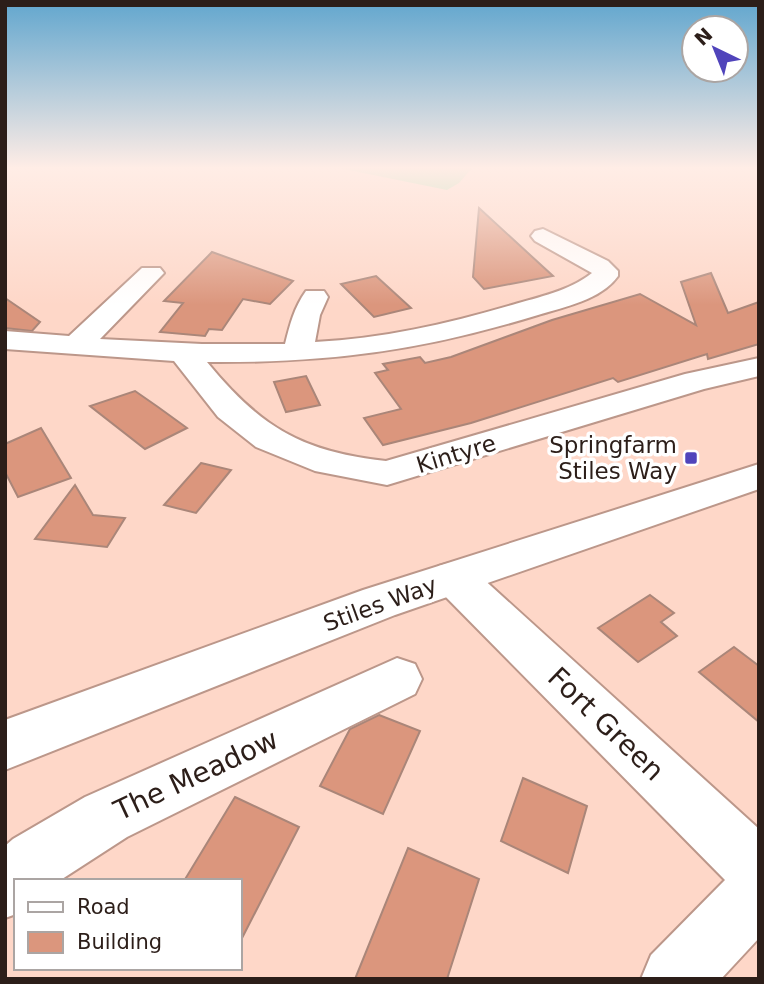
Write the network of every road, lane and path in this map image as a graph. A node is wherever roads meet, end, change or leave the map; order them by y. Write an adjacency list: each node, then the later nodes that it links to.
1 (552, 247): 3 (street)
2 (634, 270): 3 (street)
3 (605, 271): 10 (street)
4 (151, 273): 6 (street)
5 (91, 296): 6 (street)
6 (122, 299): 9 (street)
7 (317, 308): 10 (street)
8 (5, 340): 9 (street)
9 (76, 346): 11 (street)
10 (298, 353): 11 (street)
11 (185, 355): 12 (street, Kintyre)
12 (759, 367)
13 (759, 476): 14 (street, Stiles Way)
14 (454, 578): 16 (street, Stiles Way); 17 (street, Fort Green)
15 (397, 679): 18 (street, The Meadow)
16 (5, 745)
17 (759, 871)
18 (14, 879)
19 (759, 891): 20 (street)
20 (675, 979)

